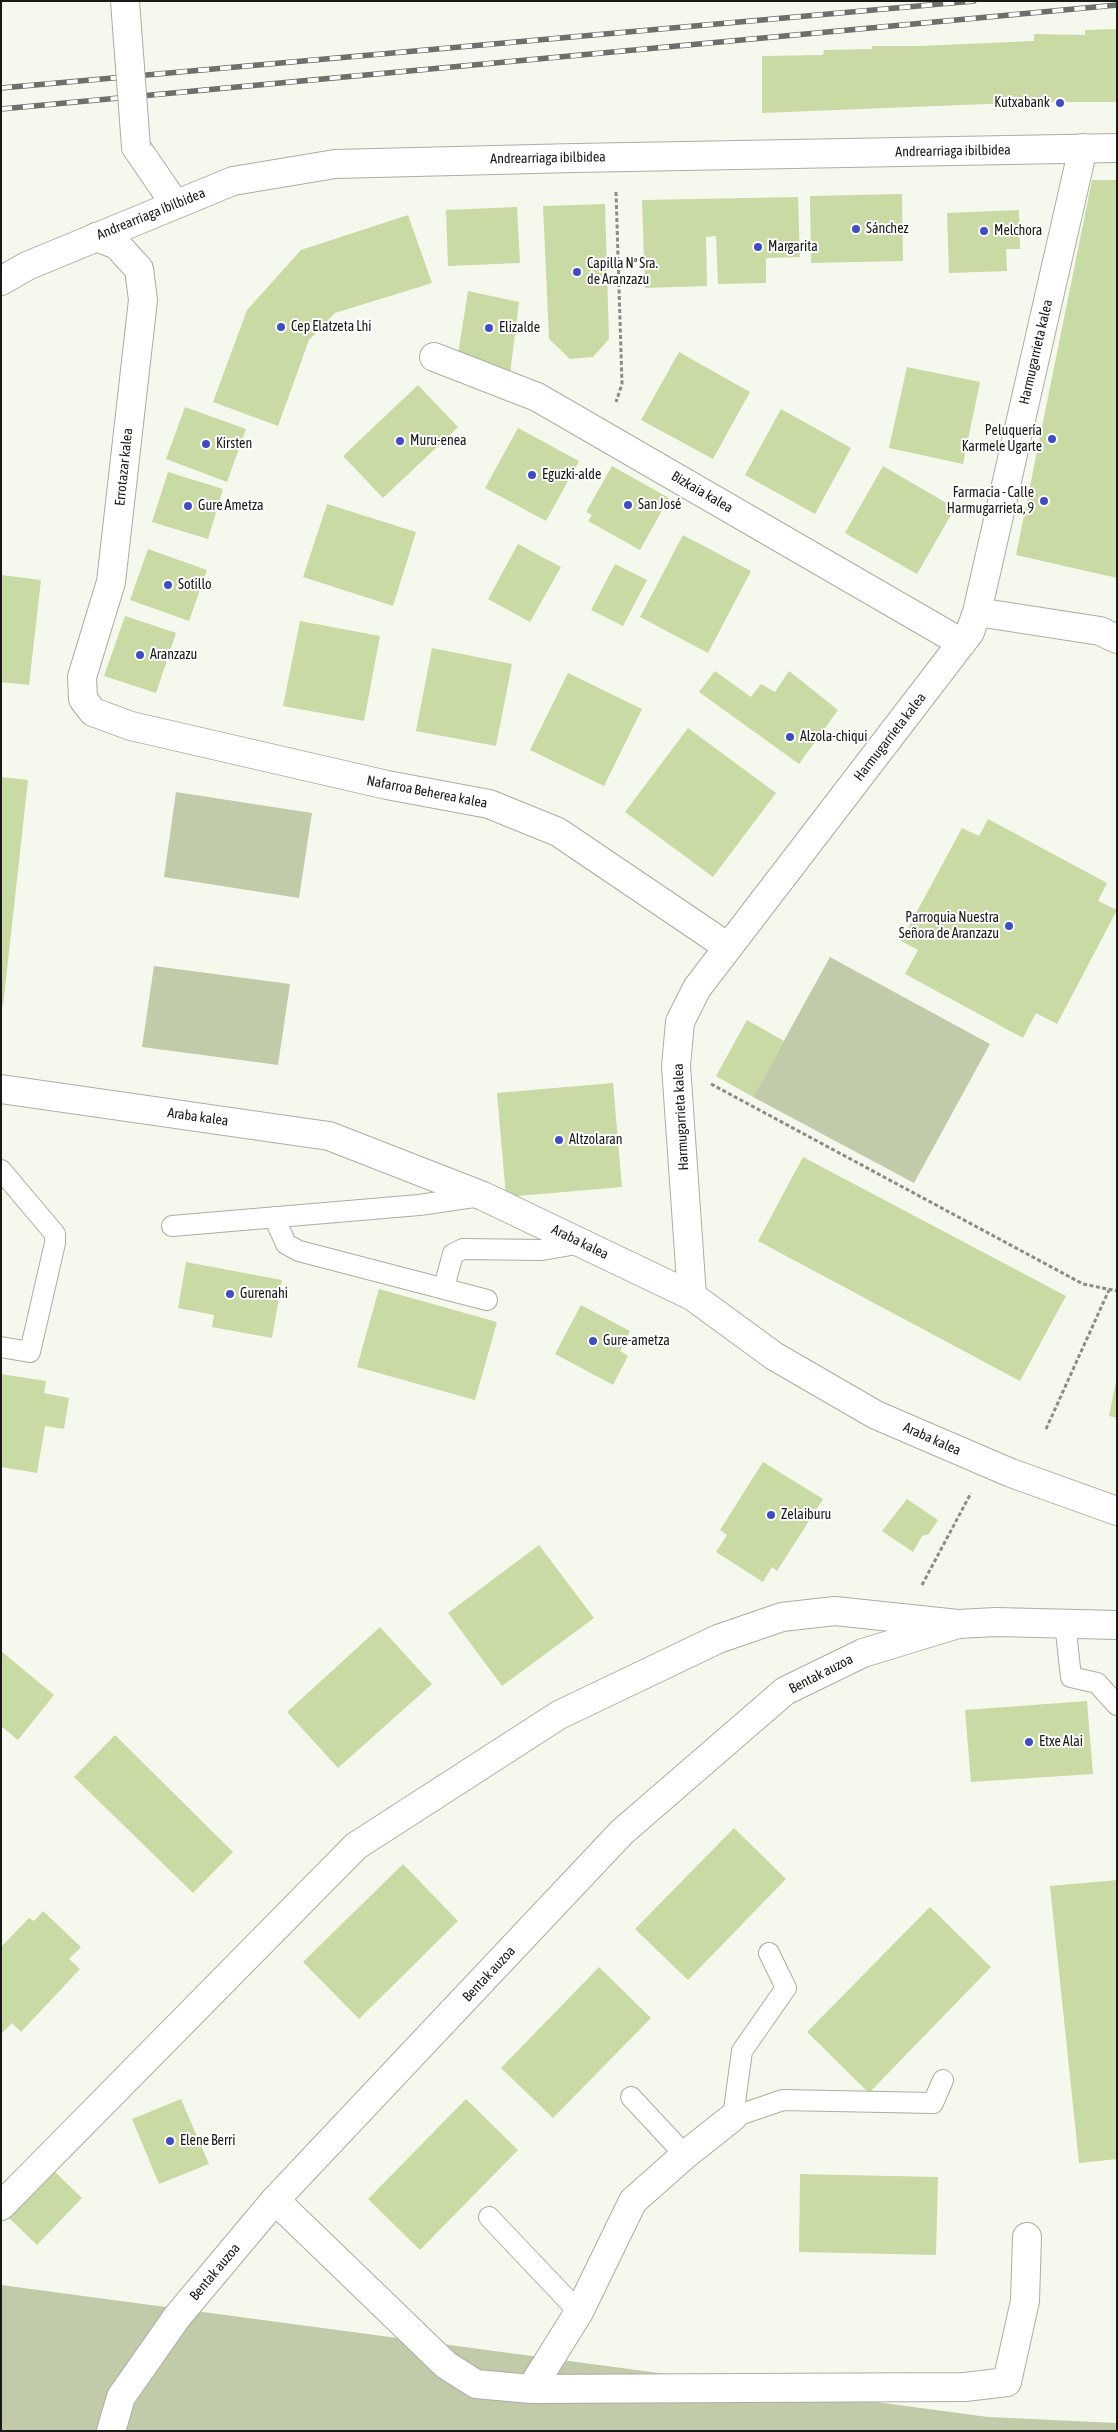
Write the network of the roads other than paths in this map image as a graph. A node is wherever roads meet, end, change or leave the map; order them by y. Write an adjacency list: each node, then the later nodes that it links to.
1 (125, 1): 4 (street, bridge)
2 (1083, 148): 3 (street, Andrearriaga ibilbidea); 4 (street, Andrearriaga ibilbidea); 8 (street, Harmugarrieta kalea)
3 (1117, 148)
4 (175, 204): 5 (street, Andrearriaga ibilbidea)
5 (96, 236): 6 (street, Andrearriaga ibilbidea); 11 (street, Errotazar kalea)
6 (1, 281)
7 (434, 357): 10 (street, Bizkaia kalea)
8 (976, 612): 9 (street); 10 (street, Harmugarrieta kalea)
9 (1117, 639)
10 (962, 643): 12 (street, Harmugarrieta kalea)
11 (93, 712): 12 (street, Nafarroa Beherea kalea)
12 (728, 948): 20 (street, Harmugarrieta kalea)
13 (1, 1089): 15 (street, Araba kalea)
14 (1, 1170): 22 (lane)
15 (483, 1196): 16 (lane); 18 (street, Araba kalea)
16 (274, 1217): 17 (lane); 19 (lane)
17 (172, 1226)
18 (582, 1243): 19 (lane); 20 (street, Araba kalea)
19 (444, 1287): 21 (lane)
20 (692, 1296): 23 (street, Araba kalea)
21 (487, 1300)
22 (1, 1347)
23 (1117, 1511)
24 (958, 1624): 25 (street, Bentak auzoa); 33 (street, Bentak auzoa); 34 (street, Bentak auzoa)
25 (1065, 1624): 26 (street, Bentak auzoa); 27 (lane)
26 (1117, 1625)
27 (1117, 1705)
28 (769, 1953): 31 (lane)
29 (943, 2080): 31 (lane)
30 (631, 2097): 32 (lane)
31 (733, 2117): 32 (street)
32 (685, 2155): 37 (street)
33 (276, 2200): 38 (street); 39 (street, Bentak auzoa)
34 (1, 2206)
35 (489, 2217): 37 (lane)
36 (1027, 2237): 38 (street)
37 (579, 2312): 38 (street)
38 (531, 2389)
39 (111, 2431)

